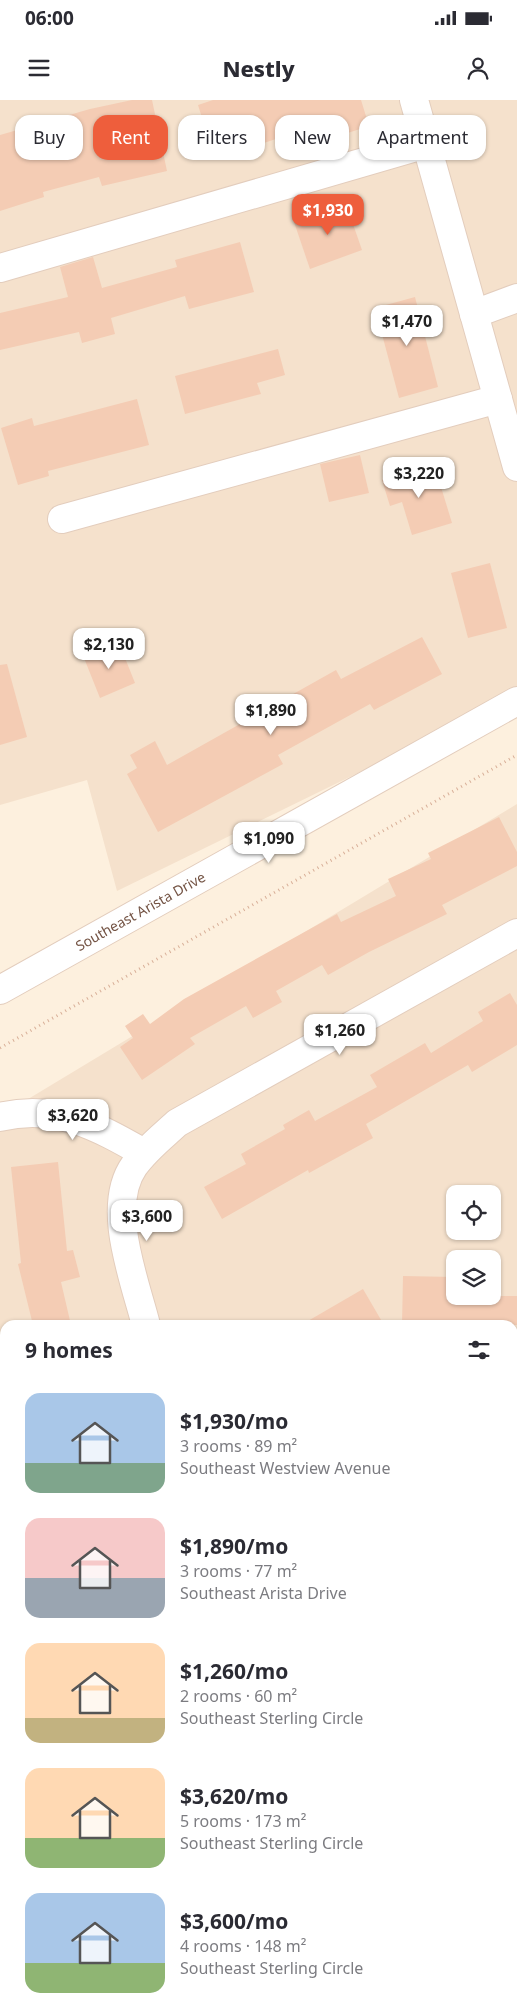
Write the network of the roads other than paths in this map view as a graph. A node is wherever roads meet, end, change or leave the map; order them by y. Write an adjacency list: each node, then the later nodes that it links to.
1 (414, 100): 2 (street)
2 (418, 115)
3 (371, 160): 5 (street)
4 (431, 160): 7 (street)
5 (0, 268)
6 (517, 298): 7 (street)
7 (474, 314): 8 (street)
8 (498, 399): 9 (street); 11 (street)
9 (513, 440): 10 (street)
10 (517, 467)
11 (62, 519)
12 (517, 701): 14 (street, Southeast Arista Drive)
13 (517, 933): 16 (street)
14 (0, 990)
15 (0, 1117): 16 (street)
16 (144, 1153): 17 (street)
17 (145, 1320)

